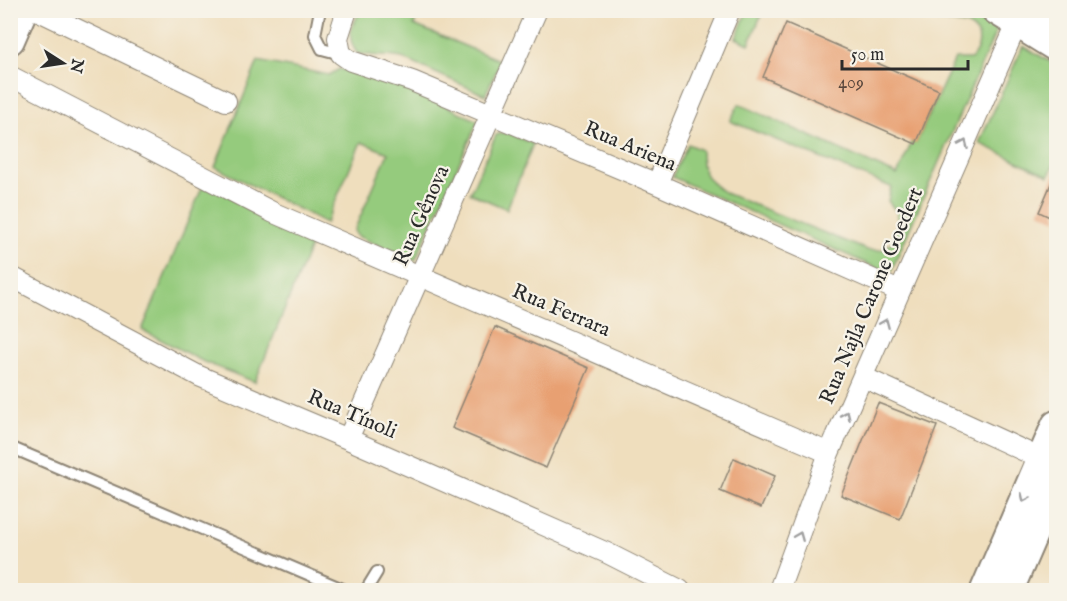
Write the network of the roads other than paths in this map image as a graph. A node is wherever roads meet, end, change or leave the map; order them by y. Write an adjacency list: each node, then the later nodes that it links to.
1 (23, 10): 9 (main road)
2 (37, 10): 13 (street)
3 (320, 10): 11 (lane)
4 (347, 10): 11 (street)
5 (537, 10): 14 (street, Rua Gênova)
6 (730, 10): 15 (street)
7 (1018, 14): 8 (main road); 10 (main road); 18 (street, Rua Najla Carone Goedert, one-way to 7)
8 (1056, 21)
9 (10, 40)
10 (1056, 47)
11 (341, 54): 14 (street, Rua Ariena)
12 (10, 75): 17 (street, Rua Ferrara)
13 (226, 101)
14 (493, 114): 15 (street, Rua Ariena); 17 (street, Rua Gênova)
15 (657, 184): 18 (street, Rua Ariena)
16 (10, 276): 21 (street, Rua Tínoli)
17 (421, 277): 21 (street, Rua Gênova); 23 (street, Rua Ferrara)
18 (899, 291): 19 (street, Rua Najla Carone Goedert, one-way to 18)
19 (863, 377): 23 (street, Rua Najla Carone Goedert, one-way to 19); 24 (street)
20 (1056, 425): 24 (main road)
21 (348, 439): 28 (street, Rua Tínoli)
22 (10, 447): 26 (lane)
23 (830, 453): 29 (street, Rua Najla Carone Goedert, one-way to 23)
24 (1049, 470): 30 (main road, one-way to 30); 31 (main road)
25 (377, 572): 27 (lane)
26 (345, 591)
27 (366, 591)
28 (680, 591)
29 (779, 591)
30 (984, 591)
31 (1009, 591)

